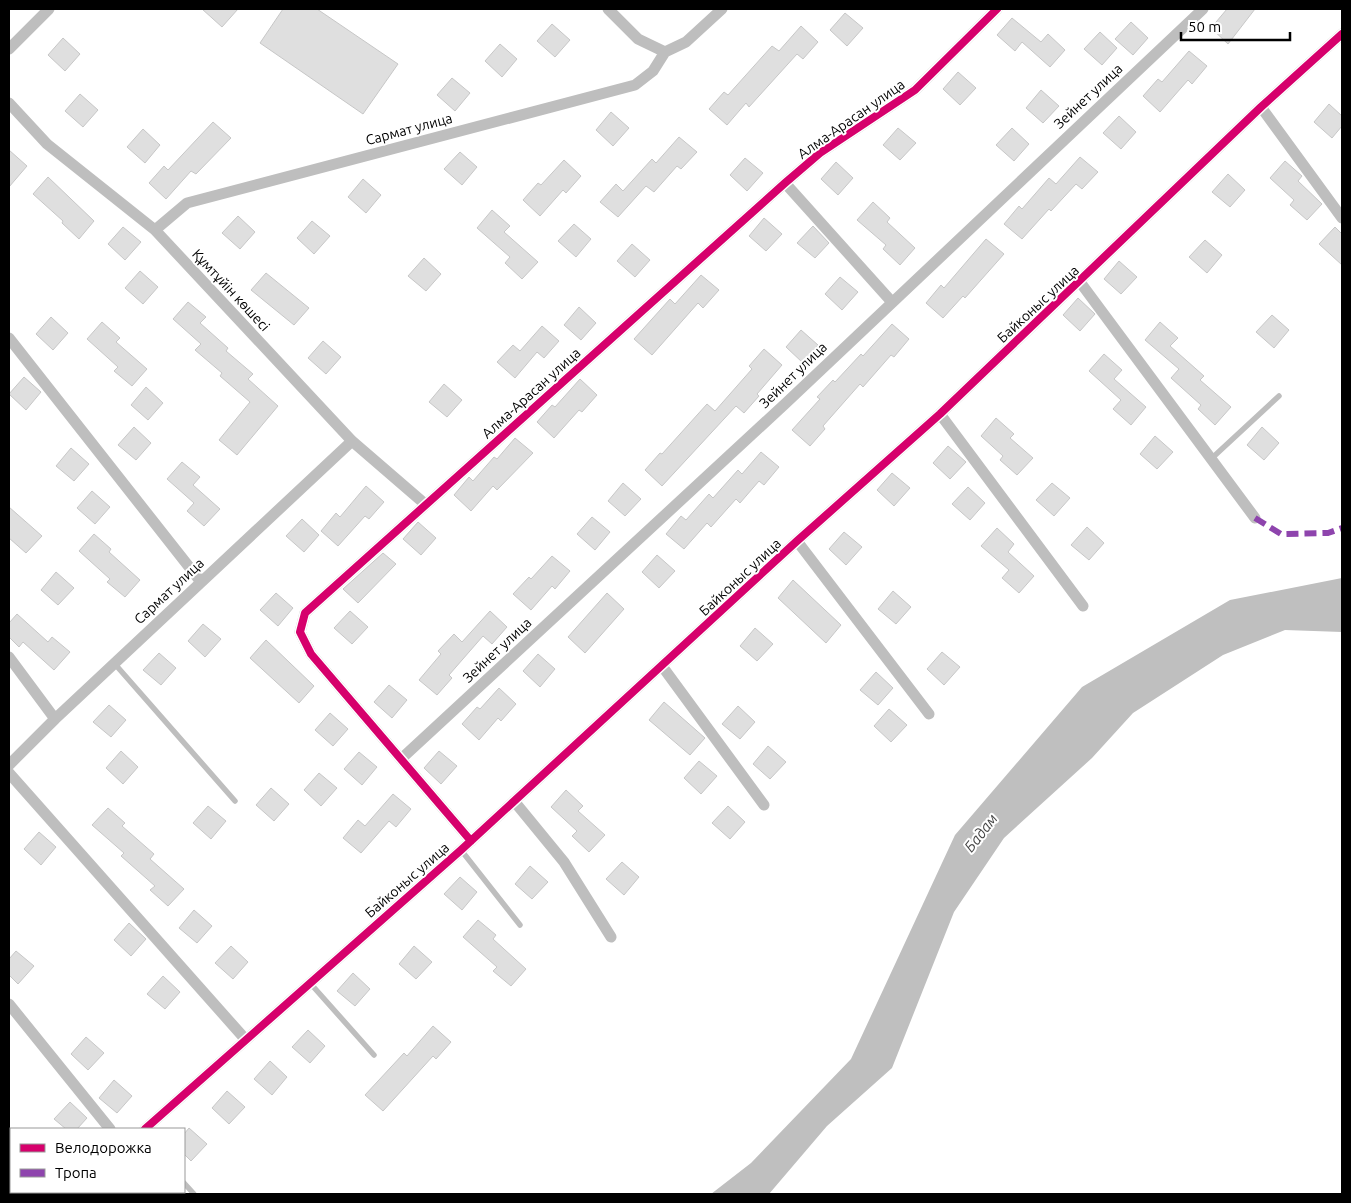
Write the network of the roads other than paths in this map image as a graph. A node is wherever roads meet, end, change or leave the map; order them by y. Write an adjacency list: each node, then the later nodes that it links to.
1 (49, 9): 7 (street)
2 (608, 9): 8 (street)
3 (722, 9): 8 (street)
4 (997, 9): 11 (street, Алма-Арасан улица)
5 (1203, 9): 15 (street, Зейнет улица)
6 (1342, 34): 10 (street, Байконыс улица)
7 (9, 49)
8 (665, 52): 13 (street, Сармат улица)
9 (9, 102): 13 (street, Құмтұйiн көшесі)
10 (1261, 107): 12 (street); 14 (street, Байконыс улица)
11 (785, 183): 15 (street); 21 (street, Алма-Арасан улица)
12 (1342, 218)
13 (155, 230): 19 (street, Құмтұйiн көшесі)
14 (1080, 282): 18 (street, Байконыс улица); 20 (street, Байконыс улица)
15 (891, 302): 31 (street, Зейнет улица)
16 (9, 338): 24 (street)
17 (1279, 396): 20 (lane)
18 (940, 414): 23 (street, Байконыс улица); 25 (street)
19 (352, 441): 21 (street, Құмтұйiн көшесі); 24 (street, Сармат улица)
20 (1211, 459): 22 (street, Байконыс улица)
21 (425, 504): 31 (street, Алма-Арасан улица)
22 (1255, 518)
23 (797, 541): 28 (street, Байконыс улица); 29 (street, Байконыс улица)
24 (201, 582): 27 (street, Сармат улица)
25 (1083, 606)
26 (9, 657): 30 (street)
27 (114, 663): 30 (street, Сармат улица); 34 (lane)
28 (662, 666): 35 (street, Байконыс улица); 36 (street)
29 (929, 714)
30 (55, 719): 32 (street, Сармат улица)
31 (401, 760): 37 (street, Алма-Арасан улица)
32 (9, 764)
33 (9, 773): 43 (street)
34 (235, 801)
35 (514, 801): 37 (street, Байконыс улица); 40 (street)
36 (764, 805)
37 (471, 841): 38 (street, Байконыс улица)
38 (461, 850): 39 (lane); 41 (street, Байконыс улица)
39 (520, 925)
40 (611, 937)
41 (310, 983): 43 (street, Байконыс улица); 44 (lane)
42 (9, 1004): 45 (street)
43 (246, 1040): 46 (street, Байконыс улица)
44 (374, 1055)
45 (109, 1128)
46 (146, 1128)
47 (185, 1184): 48 (lane)
48 (194, 1194)

